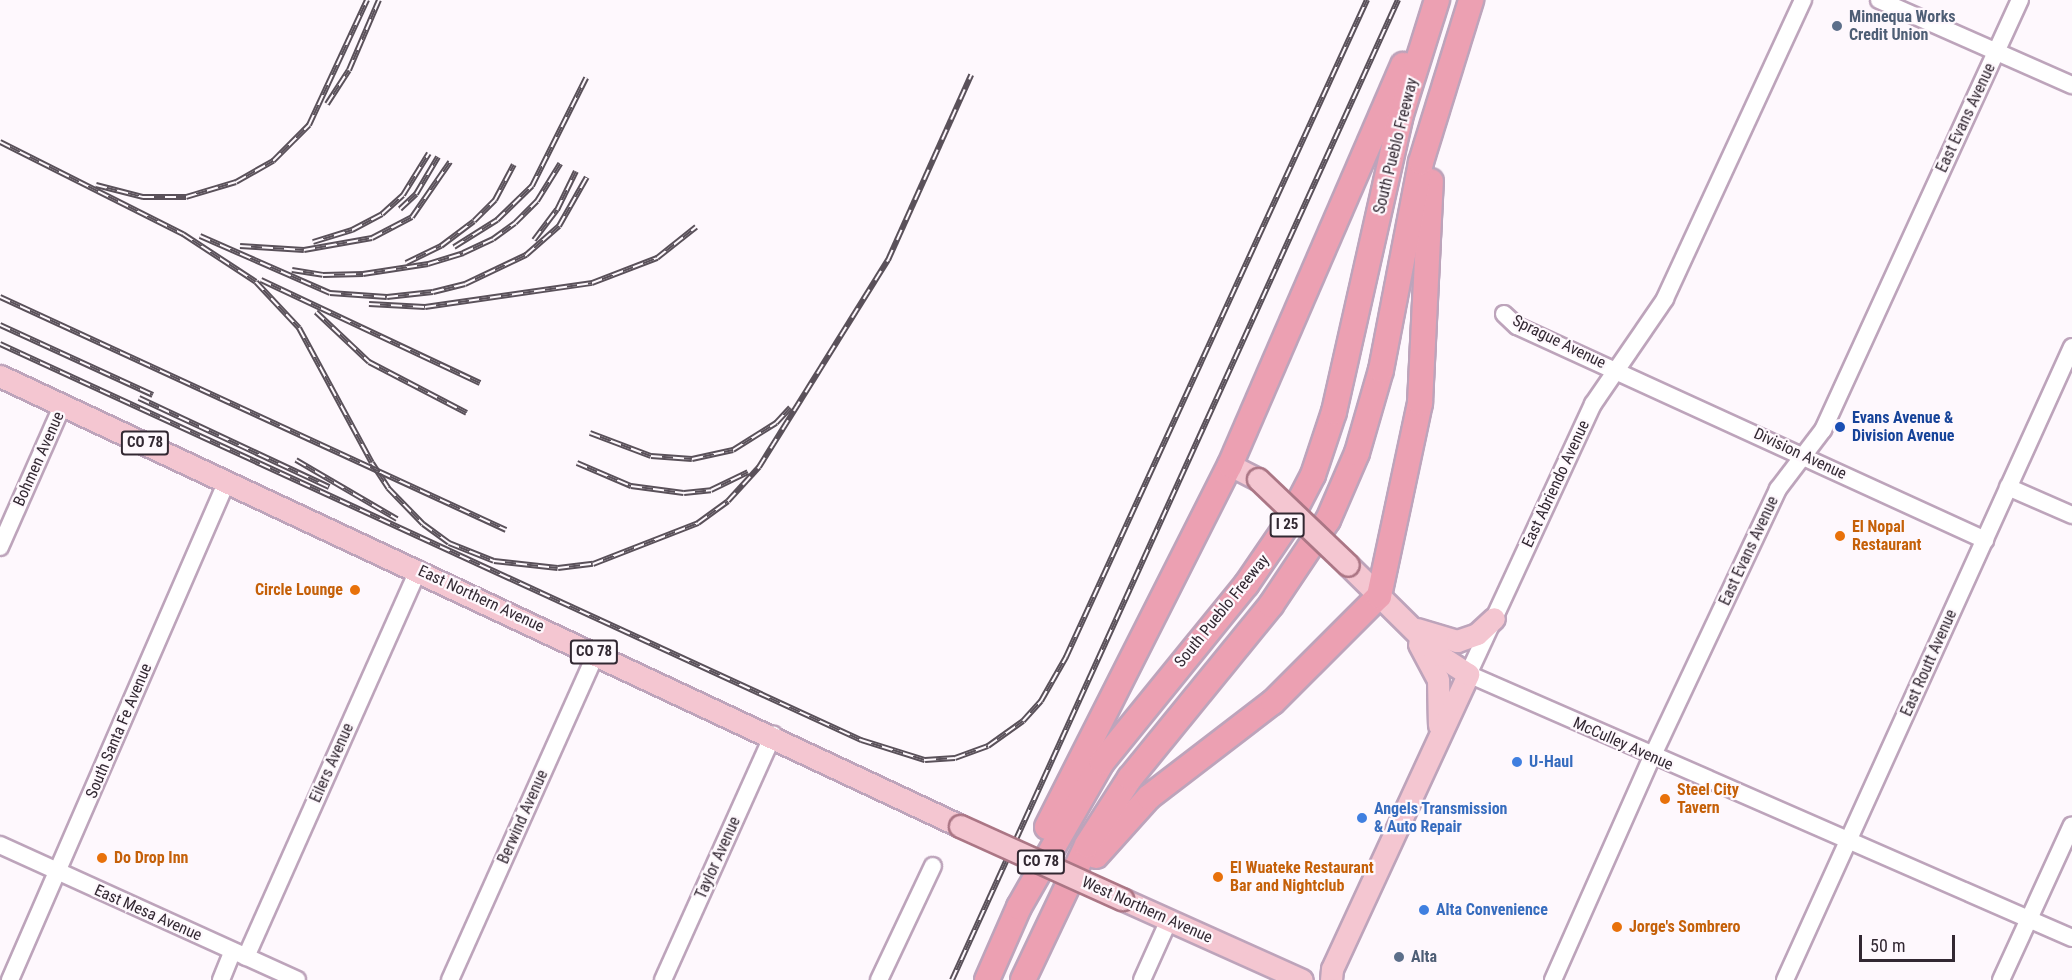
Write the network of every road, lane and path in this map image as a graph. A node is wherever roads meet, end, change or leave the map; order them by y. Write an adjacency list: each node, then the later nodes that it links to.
1 (1435, 0): 15 (highway); 36 (highway, South Pueblo Freeway / I 25)
2 (1471, 0): 7 (highway, South Pueblo Freeway / I 25)
3 (1803, 0): 11 (street, East Abriendo Avenue)
4 (1879, 0): 6 (street)
5 (2020, 0): 6 (street, East Evans Avenue)
6 (1996, 52): 8 (street); 14 (street, East Evans Avenue)
7 (1447, 68): 22 (highway); 39 (highway, South Pueblo Freeway / I 25)
8 (2072, 85)
9 (1504, 314): 11 (street, Sprague Avenue)
10 (2072, 347): 17 (street, East Routt Avenue)
11 (1615, 369): 14 (street, Division Avenue); 23 (street, East Abriendo Avenue)
12 (0, 376): 13 (main road, East Northern Avenue / CO 78)
13 (63, 404): 16 (main road, East Northern Avenue / CO 78); 20 (street, Bohmen Avenue)
14 (1806, 457): 19 (street, Division Avenue); 29 (street, East Evans Avenue)
15 (1230, 465): 22 (main road, McCulley Avenue, bridge); 36 (highway)
16 (227, 481): 21 (main road, East Northern Avenue / CO 78); 35 (street, South Santa Fe Avenue)
17 (2008, 487): 18 (street); 19 (street, East Routt Avenue)
18 (2072, 515)
19 (1985, 540): 32 (street, East Routt Avenue)
20 (0, 547)
21 (418, 570): 25 (main road, East Northern Avenue / CO 78); 41 (street, Eilers Avenue)
22 (1379, 596): 24 (main road, McCulley Avenue); 39 (highway)
23 (1494, 618): 24 (main road); 26 (street, East Abriendo Avenue)
24 (1409, 626): 26 (main road, McCulley Avenue); 28 (main road)
25 (596, 653): 27 (main road, East Northern Avenue / CO 78); 45 (street, Berwind Avenue)
26 (1468, 674): 28 (main road, East Abriendo Avenue); 29 (street, McCulley Avenue)
27 (773, 735): 31 (main road, East Northern Avenue / CO 78); 46 (street, Taylor Avenue)
28 (1438, 738): 52 (main road, East Abriendo Avenue)
29 (1652, 757): 32 (street, McCulley Avenue); 53 (street, East Evans Avenue)
30 (2072, 825): 37 (street)
31 (960, 826): 38 (main road, West Northern Avenue / CO 78, bridge)
32 (1848, 842): 37 (street, McCulley Avenue); 54 (street, East Routt Avenue)
33 (0, 845): 35 (street, East Mesa Avenue)
34 (933, 866): 47 (street)
35 (58, 872): 41 (street, East Mesa Avenue); 42 (street, South Santa Fe Avenue)
36 (1019, 907): 48 (highway, South Pueblo Freeway / I 25)
37 (2029, 918): 40 (street, McCulley Avenue); 55 (street)
38 (1169, 920): 50 (street); 51 (main road, West Northern Avenue / CO 78)
39 (1044, 936): 49 (highway, South Pueblo Freeway / I 25)
40 (2072, 938)
41 (239, 954): 43 (street, Eilers Avenue); 44 (street, East Mesa Avenue)
42 (10, 980)
43 (220, 980)
44 (297, 980)
45 (450, 980)
46 (663, 980)
47 (879, 980)
48 (987, 980)
49 (1023, 980)
50 (1142, 980)
51 (1302, 980)
52 (1331, 980)
53 (1553, 980)
54 (1785, 980)
55 (2001, 980)

